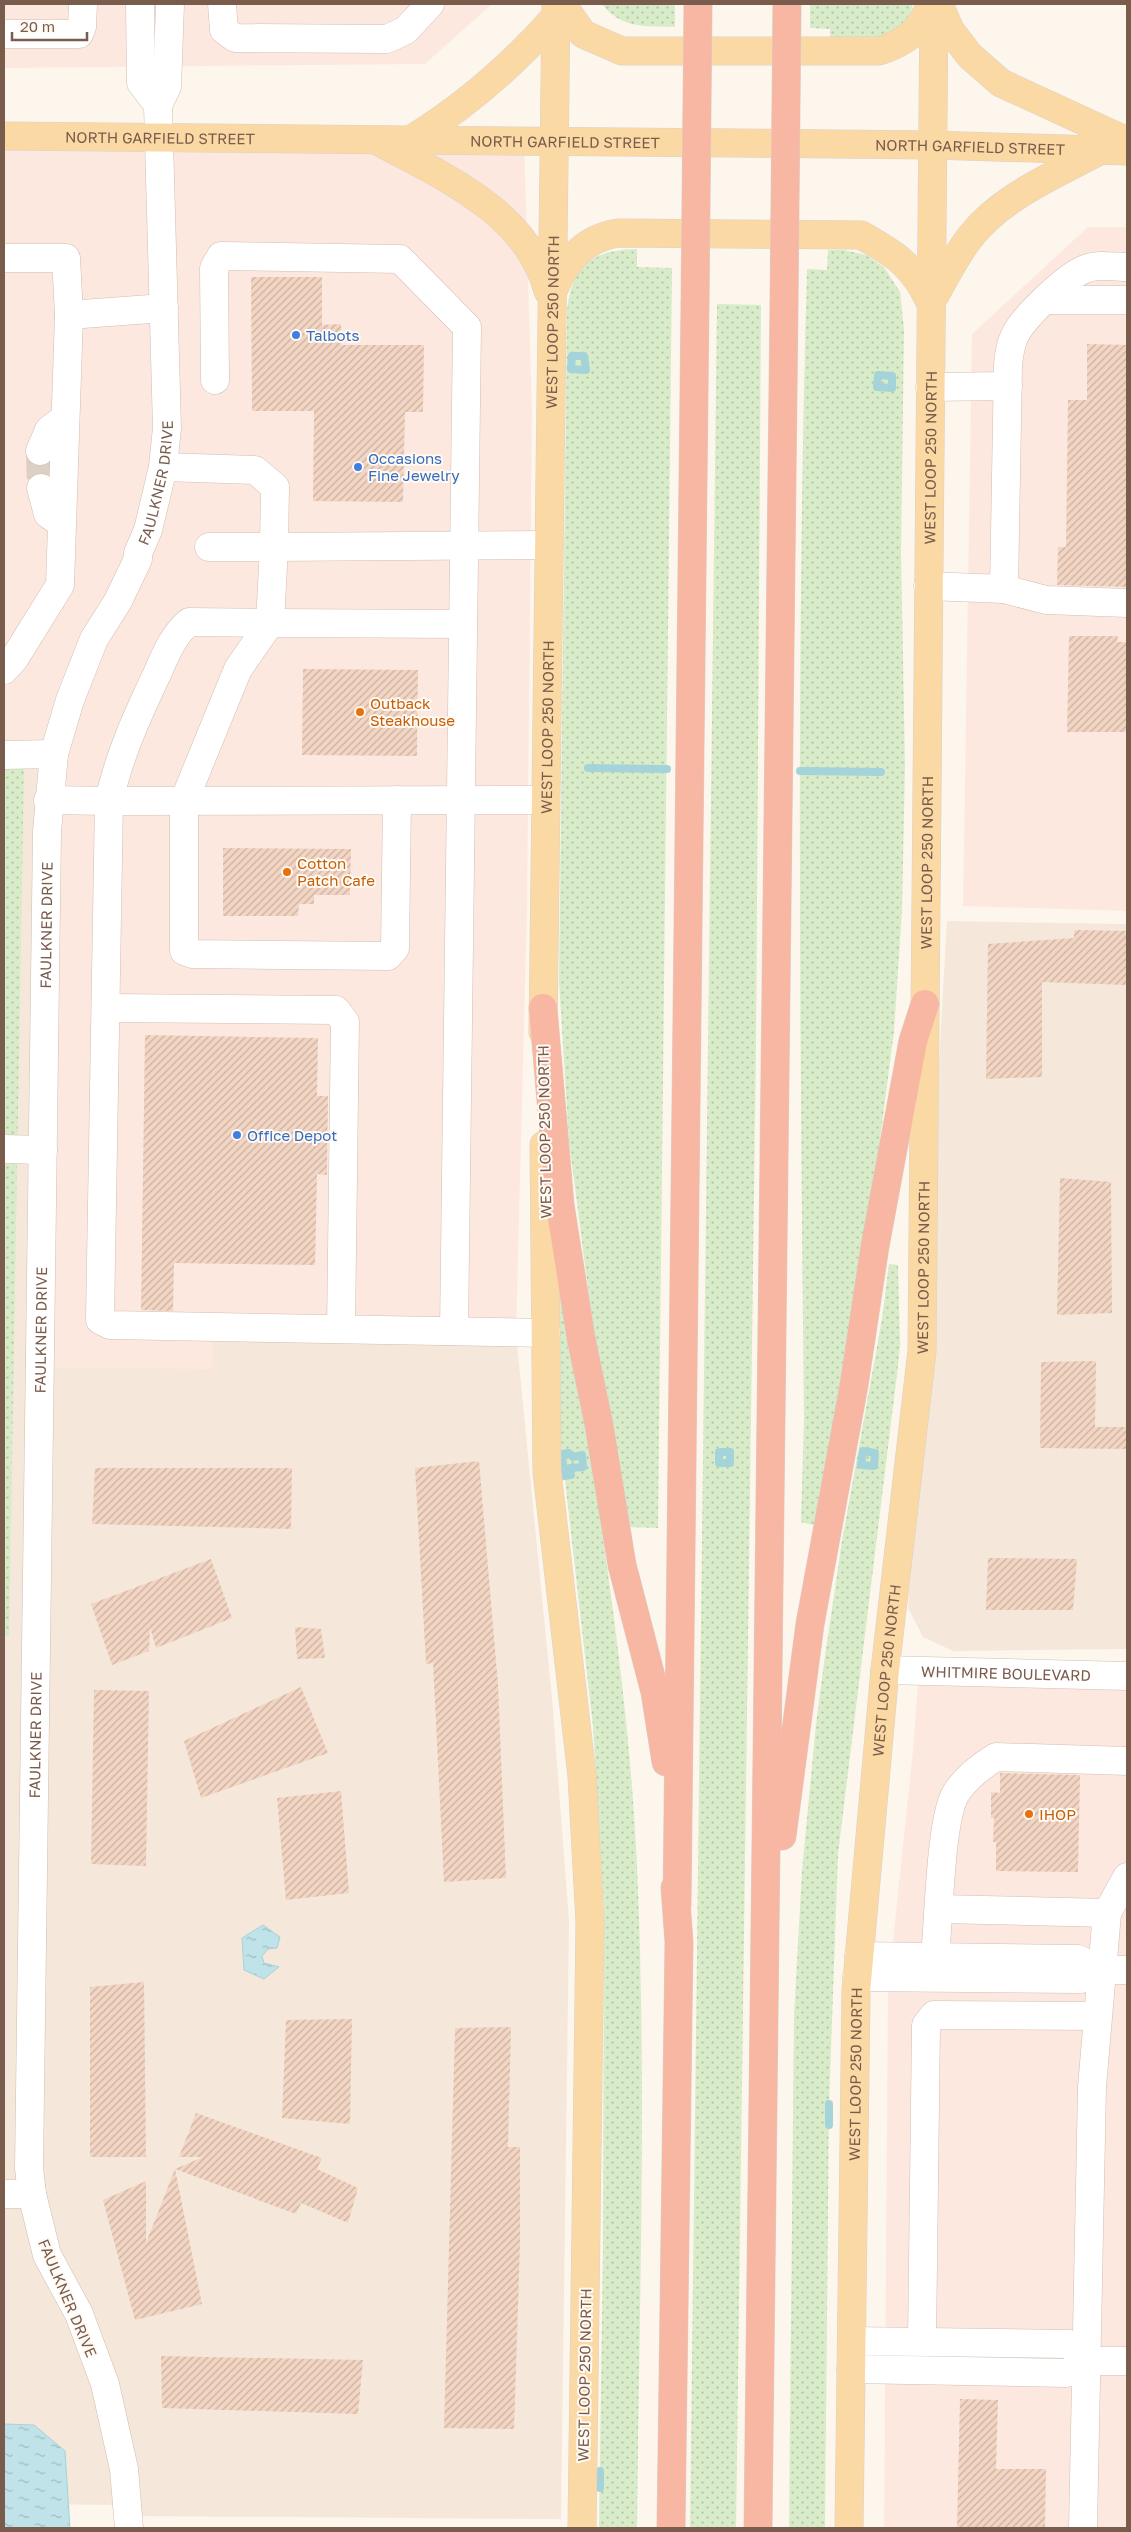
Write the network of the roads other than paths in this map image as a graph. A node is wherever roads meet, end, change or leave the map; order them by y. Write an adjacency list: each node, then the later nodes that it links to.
1 (83, 4): 11 (street)
2 (140, 4): 12 (street)
3 (170, 4): 12 (street)
4 (222, 4): 5 (street)
5 (430, 4)
6 (698, 4): 68 (highway, bridge)
7 (787, 4): 76 (highway, bridge)
8 (932, 4): 10 (main road); 19 (main road, WEST LOOP 250 NORTH)
9 (939, 4): 17 (main road)
10 (558, 8): 16 (main road); 18 (main road, WEST LOOP 250 NORTH)
11 (4, 34)
12 (158, 105): 14 (street, FAULKNER DRIVE)
13 (4, 136): 14 (main road, NORTH GARFIELD STREET)
14 (160, 138): 15 (main road, NORTH GARFIELD STREET); 28 (street, FAULKNER DRIVE)
15 (375, 139): 16 (main road, NORTH GARFIELD STREET); 26 (main road)
16 (412, 139): 18 (main road, NORTH GARFIELD STREET)
17 (1127, 141)
18 (554, 142): 19 (main road, NORTH GARFIELD STREET); 26 (main road, WEST LOOP 250 NORTH)
19 (932, 145): 20 (main road, NORTH GARFIELD STREET); 27 (main road, WEST LOOP 250 NORTH)
20 (1099, 151): 21 (main road, NORTH GARFIELD STREET); 27 (main road)
21 (1127, 151)
22 (4, 258): 29 (street)
23 (1127, 267): 24 (street)
24 (1047, 300): 25 (street); 31 (street)
25 (1127, 300)
26 (553, 302): 27 (main road); 39 (main road, WEST LOOP 250 NORTH)
27 (930, 303): 32 (main road, WEST LOOP 250 NORTH)
28 (164, 308): 29 (street); 35 (street, FAULKNER DRIVE)
29 (69, 315): 33 (street)
30 (215, 380): 38 (street)
31 (1008, 386): 32 (street); 43 (street)
32 (930, 387): 42 (main road, WEST LOOP 250 NORTH)
33 (65, 418): 34 (street); 37 (street)
34 (40, 451)
35 (163, 467): 41 (street); 48 (street, FAULKNER DRIVE)
36 (41, 488): 37 (street)
37 (61, 523): 47 (street)
38 (464, 545): 39 (street); 41 (street); 46 (street)
39 (549, 545): 53 (main road, WEST LOOP 250 NORTH)
40 (209, 547): 41 (street)
41 (274, 547): 45 (street)
42 (928, 586): 43 (street); 56 (main road, WEST LOOP 250 NORTH)
43 (1004, 589): 44 (street)
44 (1127, 602)
45 (270, 623): 46 (street); 54 (street); 55 (street)
46 (463, 624): 52 (street)
47 (4, 670)
48 (54, 754): 49 (street); 50 (street, FAULKNER DRIVE)
49 (4, 755)
50 (48, 800): 54 (street); 60 (street, FAULKNER DRIVE)
51 (397, 800): 52 (street); 55 (street); 55 (street)
52 (462, 800): 53 (street); 62 (street)
53 (545, 800): 58 (main road, WEST LOOP 250 NORTH)
54 (109, 801): 55 (street); 57 (street)
55 (184, 801)
56 (925, 1004): 64 (main road, WEST LOOP 250 NORTH); 76 (highway)
57 (107, 1008): 61 (street); 61 (street)
58 (543, 1008): 63 (main road, WEST LOOP 250 NORTH); 68 (highway)
59 (4, 1149): 60 (street)
60 (43, 1150): 78 (street, FAULKNER DRIVE)
61 (341, 1329): 62 (street)
62 (454, 1331): 63 (street)
63 (546, 1333): 85 (main road, WEST LOOP 250 NORTH)
64 (885, 1670): 65 (street, WHITMIRE BOULEVARD); 72 (main road, WEST LOOP 250 NORTH)
65 (1127, 1676)
66 (1127, 1761): 69 (street)
67 (1127, 1876): 70 (street)
68 (677, 1905): 86 (highway)
69 (940, 1909): 70 (street); 71 (street)
70 (1107, 1913): 73 (street)
71 (935, 1956): 72 (street); 73 (street)
72 (858, 1966): 73 (street); 79 (main road, WEST LOOP 250 NORTH)
73 (1100, 1970): 74 (street); 75 (street)
74 (1127, 1970)
75 (1097, 2016): 80 (street); 81 (street)
76 (764, 2085): 87 (highway)
77 (4, 2194): 78 (street)
78 (32, 2194): 84 (street, FAULKNER DRIVE)
79 (852, 2341): 80 (street); 83 (main road, WEST LOOP 250 NORTH)
80 (922, 2342): 81 (street)
81 (1086, 2361): 82 (street); 83 (street); 89 (street)
82 (1127, 2361)
83 (851, 2369): 88 (main road, WEST LOOP 250 NORTH)
84 (129, 2528)
85 (582, 2528)
86 (671, 2528)
87 (758, 2528)
88 (849, 2528)
89 (1083, 2528)

